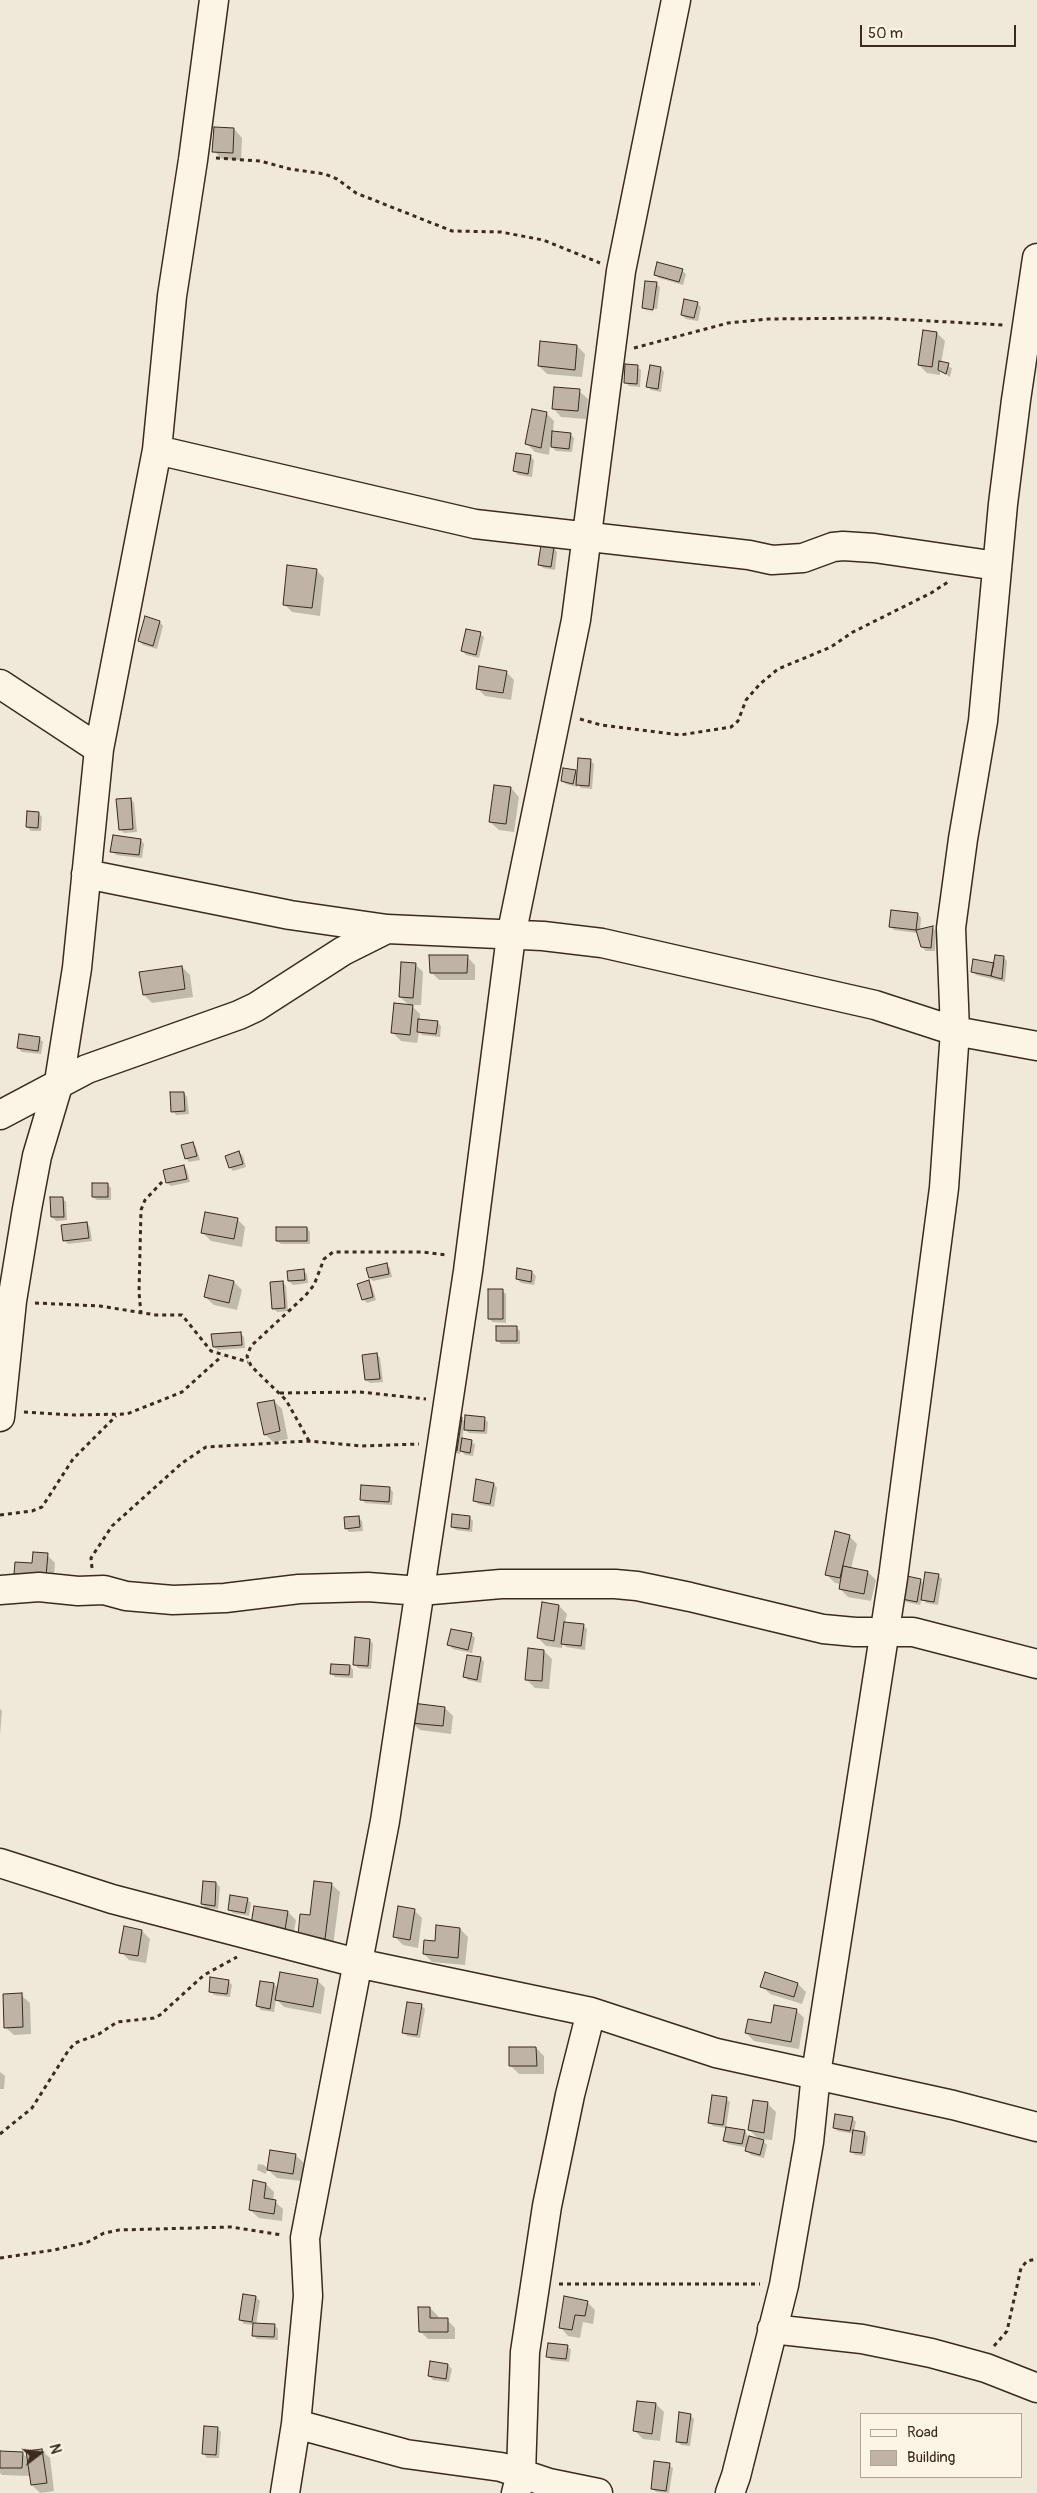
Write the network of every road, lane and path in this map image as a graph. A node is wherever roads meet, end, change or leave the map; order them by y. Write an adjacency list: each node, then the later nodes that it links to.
1 (214, 0): 3 (street)
2 (676, 0): 5 (street)
3 (193, 160): 5 (path); 8 (street)
4 (1037, 258): 6 (street)
5 (622, 272): 7 (street)
6 (1027, 324): 7 (path); 10 (street)
7 (611, 355): 9 (street)
8 (157, 450): 9 (street); 13 (street)
9 (586, 536): 10 (street); 12 (street)
10 (984, 564): 12 (path); 17 (street)
11 (0, 684): 13 (street)
12 (557, 713): 16 (street)
13 (99, 749): 14 (street)
14 (86, 874): 15 (street); 19 (street)
15 (387, 929): 16 (street); 19 (street)
16 (511, 936): 17 (street); 22 (street)
17 (956, 1031): 18 (street); 37 (street)
18 (1037, 1046)
19 (59, 1082): 20 (street); 23 (street)
20 (0, 1114)
21 (162, 1182): 24 (path)
22 (470, 1258): 26 (path); 28 (street)
23 (12, 1301): 24 (path); 29 (street)
24 (141, 1314): 25 (path)
25 (222, 1356): 26 (path); 30 (path)
26 (248, 1362): 27 (path)
27 (280, 1393): 28 (path); 31 (path)
28 (449, 1402): 32 (street)
29 (0, 1414): 30 (path)
30 (116, 1416): 33 (path)
31 (309, 1441): 32 (path); 36 (path)
32 (442, 1443): 35 (street)
33 (0, 1515)
34 (0, 1590): 36 (street)
35 (420, 1591): 36 (street); 37 (street); 41 (street)
36 (111, 1592)
37 (886, 1631): 38 (street); 43 (street)
38 (1037, 1664)
39 (0, 1863): 41 (street)
40 (246, 1954): 45 (path)
41 (357, 1963): 42 (street); 46 (street)
42 (591, 2012): 43 (street); 49 (street)
43 (816, 2074): 44 (street); 50 (street)
44 (1037, 2127)
45 (0, 2134)
46 (305, 2238): 47 (path); 54 (street)
47 (0, 2258)
48 (1037, 2259): 52 (path)
49 (536, 2284): 50 (path); 55 (street)
50 (784, 2284): 51 (street)
51 (772, 2329): 52 (street); 58 (street)
52 (966, 2363): 53 (street)
53 (1037, 2388)
54 (296, 2424): 55 (street); 56 (street)
55 (518, 2484): 57 (street)
56 (285, 2493)
57 (598, 2493)
58 (730, 2493)

